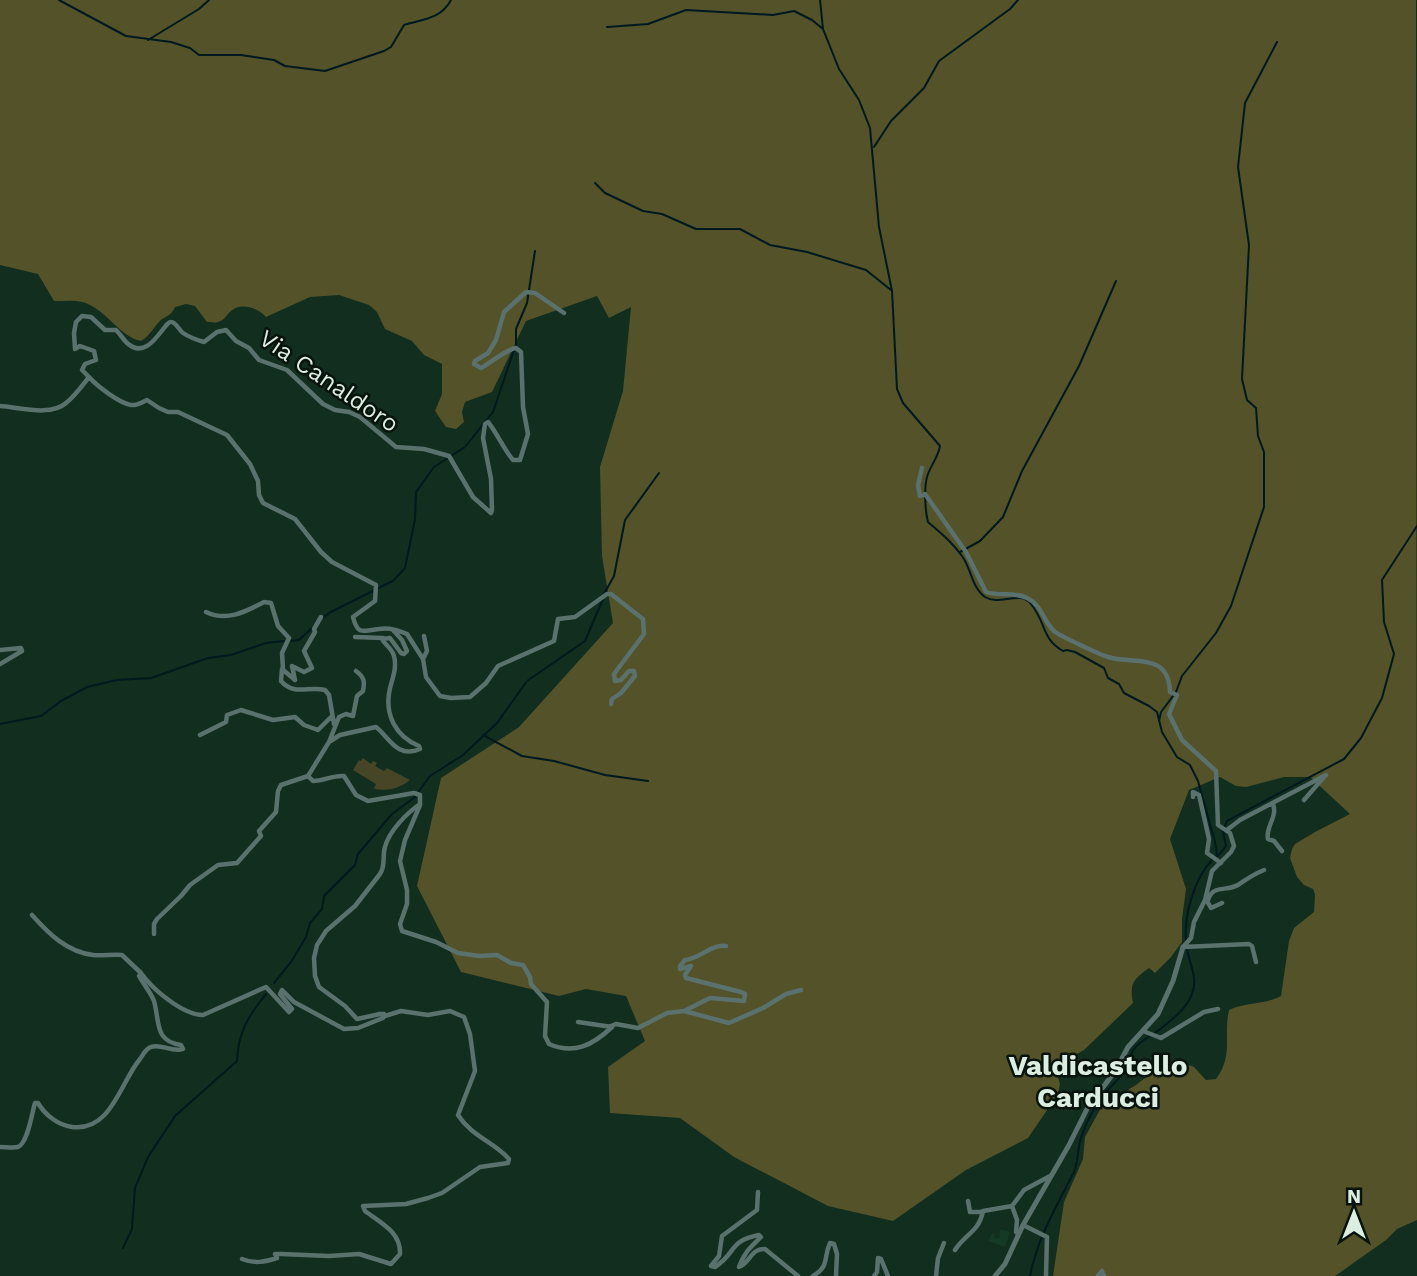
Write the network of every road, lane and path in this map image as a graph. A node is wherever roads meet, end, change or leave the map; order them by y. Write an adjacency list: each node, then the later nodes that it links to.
1 (564, 313): 2 (street, Via Canaldoro)
2 (89, 377): 3 (street); 7 (street)
3 (0, 406)
4 (922, 468): 26 (street)
5 (206, 612): 14 (street)
6 (321, 617): 14 (street)
7 (393, 629): 10 (street); 12 (street)
8 (424, 636): 12 (street)
9 (355, 637): 10 (street)
10 (383, 638): 20 (street)
11 (0, 650): 13 (street)
12 (423, 660): 16 (street)
13 (0, 663)
14 (283, 669): 17 (street)
15 (356, 671): 18 (street)
16 (611, 704)
17 (332, 716): 18 (street); 19 (street)
18 (334, 725): 20 (street)
19 (200, 735)
20 (330, 743): 21 (street)
21 (308, 776): 24 (street); 33 (street)
22 (1193, 797): 28 (street)
23 (1304, 800): 25 (street)
24 (420, 804): 41 (street); 43 (street)
25 (1273, 804): 26 (street); 27 (street)
26 (1225, 829): 28 (street)
27 (1282, 851)
28 (1220, 862): 30 (street)
29 (1265, 870): 30 (street)
30 (1206, 900): 31 (street); 35 (street)
31 (1222, 903)
32 (32, 915): 37 (street)
33 (154, 934)
34 (726, 946): 40 (street)
35 (1183, 947): 36 (street); 44 (street)
36 (1256, 962)
37 (141, 973): 41 (street); 45 (street)
38 (801, 990): 40 (street)
39 (1217, 1009): 44 (street)
40 (684, 1011): 43 (street)
41 (385, 1016): 55 (street)
42 (578, 1022): 43 (street)
43 (611, 1026)
44 (1146, 1033): 46 (street)
45 (0, 1147)
46 (1050, 1176): 49 (street); 51 (street)
47 (758, 1192): 56 (street)
48 (968, 1201): 50 (street)
49 (1012, 1206): 50 (street); 52 (street)
50 (982, 1212): 54 (street)
51 (1023, 1225): 52 (street); 63 (street)
52 (1018, 1234): 62 (street)
53 (944, 1244): 61 (street)
54 (955, 1250)
55 (242, 1259)
56 (798, 1276)
57 (813, 1276): 58 (street)
58 (836, 1276)
59 (874, 1276): 60 (street)
60 (888, 1276)
61 (936, 1276)
62 (995, 1276)
63 (1046, 1276)
64 (1098, 1276): 65 (street)
65 (1104, 1276)

